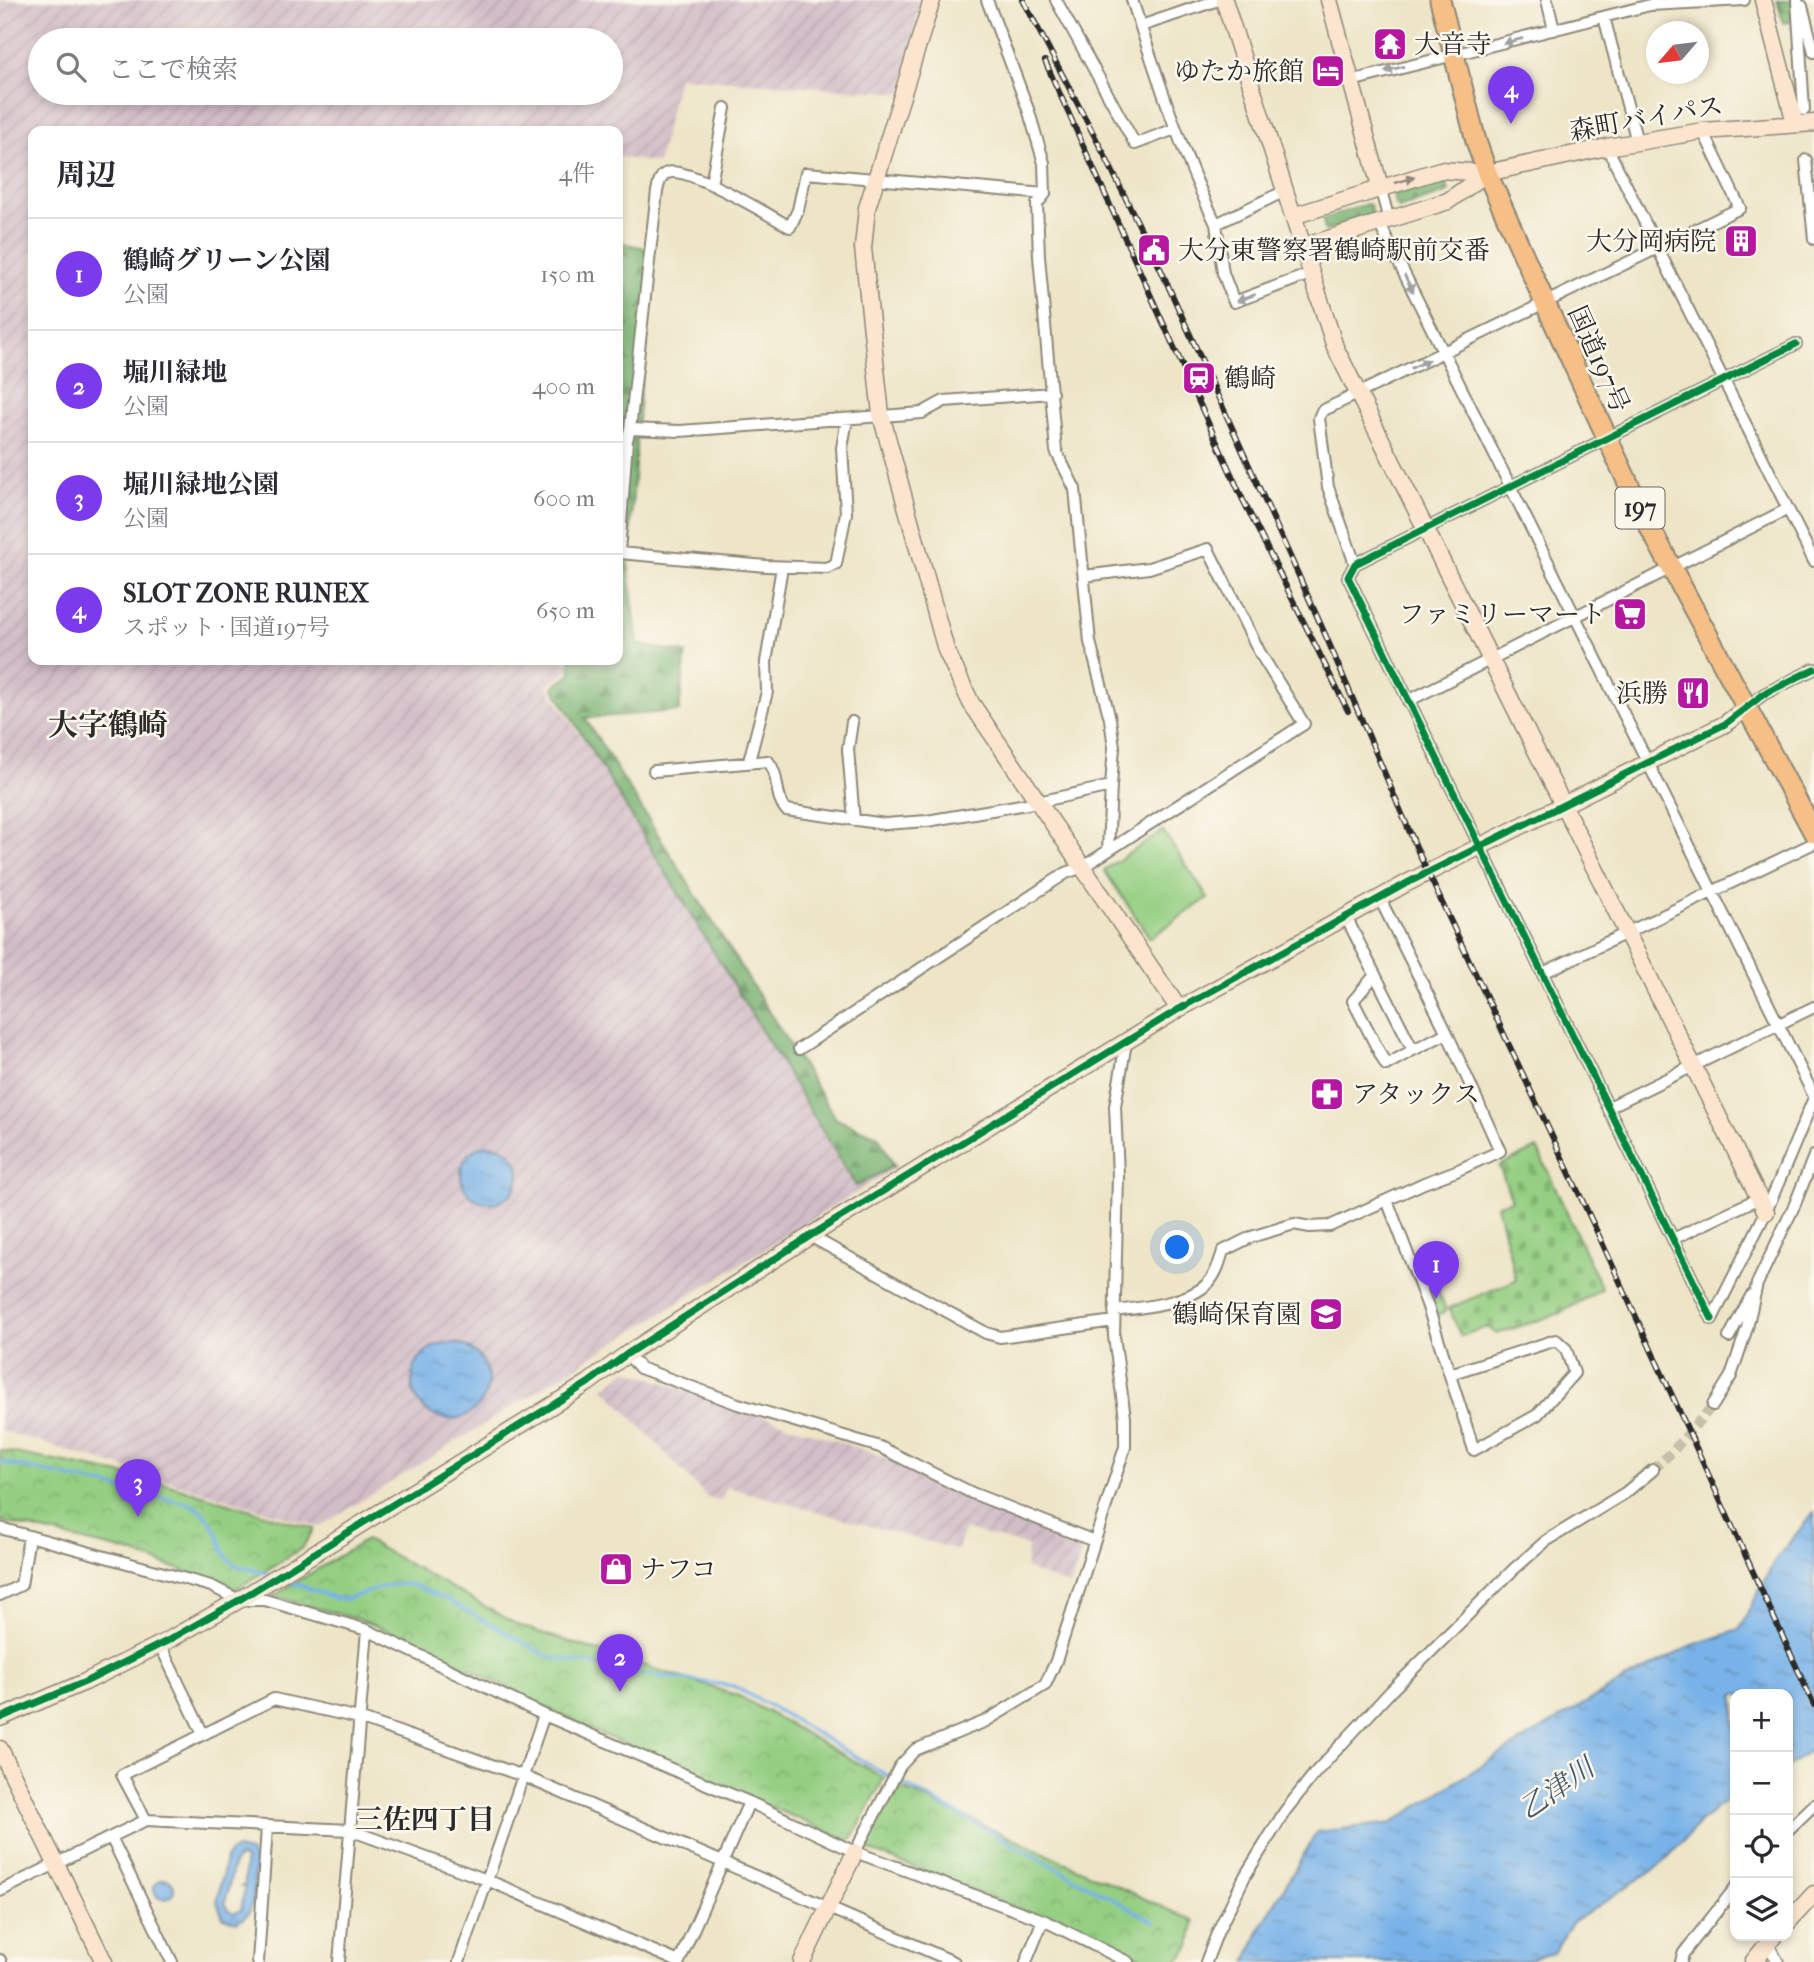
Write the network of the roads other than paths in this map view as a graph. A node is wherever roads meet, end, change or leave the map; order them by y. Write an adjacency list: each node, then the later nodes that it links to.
1 (932, 0): 28 (street)
2 (987, 0): 32 (street)
3 (1056, 0): 22 (street)
4 (1132, 0): 15 (street)
5 (1218, 0): 15 (street)
6 (1224, 0): 31 (street)
7 (1329, 0): 19 (street)
8 (1440, 0): 18 (highway, 国道197号 / 197)
9 (1547, 0): 16 (street)
10 (1744, 0): 13 (street)
11 (1763, 0): 21 (street)
12 (1798, 0): 17 (street); 21 (street)
13 (1650, 2): 14 (street)
14 (1604, 17): 16 (street); 24 (street)
15 (1141, 26): 22 (street)
16 (1554, 30): 18 (street, one-way to 18)
17 (1814, 52)
18 (1454, 55): 19 (street, one-way to 19); 27 (highway, 国道197号 / 197)
19 (1351, 81): 30 (street)
20 (725, 108): 29 (street)
21 (1806, 120): 23 (street, 森町バイパス)
22 (1175, 129): 35 (street)
23 (1703, 131): 24 (street, 森町バイパス); 38 (street)
24 (1637, 142): 25 (street, 森町バイパス)
25 (1607, 147): 27 (street, 森町バイパス); 38 (street)
26 (1806, 160): 36 (street)
27 (1487, 173): 30 (street, one-way to 27); 34 (street); 40 (highway, 国道197号 / 197)
28 (877, 180): 29 (street); 32 (street); 46 (street)
29 (711, 184): 48 (street)
30 (1380, 187): 33 (street); 34 (street)
31 (1285, 191): 33 (street); 35 (street)
32 (1045, 194): 44 (street)
33 (1293, 216): 37 (street)
34 (1384, 221): 37 (street); 42 (street, one-way to 42)
35 (1216, 225): 39 (street, one-way to 35)
36 (1814, 239)
37 (1303, 247): 39 (street)
38 (1657, 248): 40 (street); 43 (street)
39 (1310, 274): 45 (street)
40 (1545, 303): 42 (street); 49 (highway, 国道197号 / 197)
41 (1796, 344): 43 (street)
42 (1443, 352): 45 (street, one-way to 42); 50 (street)
43 (1724, 381): 49 (street); 52 (street)
44 (1052, 393): 46 (street); 59 (street)
45 (1358, 394): 53 (street); 56 (street)
46 (881, 415): 47 (street); 70 (street)
47 (847, 419): 48 (street); 57 (street)
48 (630, 429): 51 (street)
49 (1607, 439): 50 (street); 58 (highway, 国道197号 / 197)
50 (1510, 487): 53 (street); 60 (street)
51 (623, 496)
52 (1788, 509): 55 (street); 58 (street)
53 (1426, 529): 56 (street); 61 (street)
54 (623, 553): 57 (street)
55 (1814, 562)
56 (1355, 564): 63 (street)
57 (782, 567): 66 (street)
58 (1671, 568): 60 (street); 64 (highway, 国道197号 / 197)
59 (1084, 576): 69 (street); 76 (street)
60 (1575, 617): 61 (street); 67 (street)
61 (1491, 659): 63 (street); 71 (street)
62 (1814, 669): 64 (street)
63 (1408, 701): 75 (street)
64 (1747, 707): 67 (street); 73 (highway, 国道197号 / 197)
65 (852, 722): 72 (street)
66 (749, 761): 68 (street); 72 (street)
67 (1648, 762): 71 (street); 78 (street)
68 (654, 771)
69 (1111, 786): 70 (street); 76 (street)
70 (1038, 802): 72 (street); 77 (street)
71 (1563, 805): 75 (street); 81 (street)
72 (854, 820)
73 (1814, 833)
74 (1814, 843): 78 (street)
75 (1480, 846): 79 (street); 82 (street)
76 (1108, 850): 77 (street)
77 (1083, 867): 85 (street); 89 (street)
78 (1712, 892): 81 (street); 86 (street)
79 (1379, 897): 80 (street); 87 (street)
80 (1346, 918): 83 (street); 85 (street)
81 (1627, 933): 82 (street); 91 (street)
82 (1543, 973): 93 (street)
83 (1375, 975): 90 (street); 90 (street)
84 (1814, 1007): 86 (street)
85 (1179, 1009): 88 (street)
86 (1778, 1024): 91 (street); 92 (street)
87 (1447, 1032): 90 (street); 95 (street)
88 (1126, 1043): 97 (street); 100 (street)
89 (799, 1049)
90 (1413, 1050)
91 (1693, 1066): 93 (street); 96 (street)
92 (1814, 1097): 96 (street)
93 (1608, 1107): 98 (street)
94 (1814, 1156): 99 (street)
95 (1387, 1200): 100 (street); 103 (street)
96 (1763, 1205): 98 (street); 98 (street)
97 (810, 1236): 100 (street); 102 (street)
98 (1673, 1239)
99 (1758, 1284): 101 (street); 104 (street)
100 (1114, 1316): 108 (street)
101 (1729, 1337)
102 (627, 1354): 108 (street); 110 (street)
103 (1450, 1374): 103 (street)
104 (1713, 1405)
105 (1653, 1470): 148 (street)
106 (0, 1528): 107 (street)
107 (29, 1537): 109 (street); 110 (street)
108 (1094, 1541): 126 (street)
109 (0, 1595)
110 (239, 1600): 111 (street); 112 (street)
111 (367, 1630): 113 (street); 115 (street)
112 (160, 1645): 114 (street); 116 (street)
113 (544, 1715): 118 (street); 119 (street)
114 (0, 1718)
115 (359, 1718): 116 (street); 118 (street); 124 (street)
116 (204, 1734): 121 (street)
117 (0, 1749): 127 (street)
118 (523, 1776): 128 (street); 129 (street)
119 (749, 1802): 126 (street); 128 (street)
120 (1814, 1805): 122 (street)
121 (146, 1820): 123 (street); 125 (street)
122 (1793, 1825)
123 (267, 1827): 124 (street); 140 (street)
124 (350, 1830): 129 (street); 141 (street)
125 (111, 1837): 127 (street); 139 (street)
126 (855, 1852): 133 (street); 135 (street)
127 (56, 1863): 130 (street); 138 (street)
128 (722, 1863): 133 (street); 143 (street)
129 (487, 1880): 142 (street); 143 (street)
130 (0, 1891)
131 (1730, 1894): 149 (street)
132 (1814, 1894): 134 (street)
133 (828, 1908): 144 (street); 145 (street)
134 (1793, 1917)
135 (1043, 1920): 146 (street); 147 (street)
136 (1769, 1941): 150 (street)
137 (1772, 1941): 151 (street)
138 (104, 1962)
139 (172, 1962)
140 (258, 1962)
141 (339, 1962)
142 (459, 1962)
143 (679, 1962)
144 (802, 1962)
145 (954, 1962)
146 (1026, 1962)
147 (1128, 1962)
148 (1206, 1962)
149 (1681, 1962)
150 (1753, 1962)
151 (1778, 1962)

